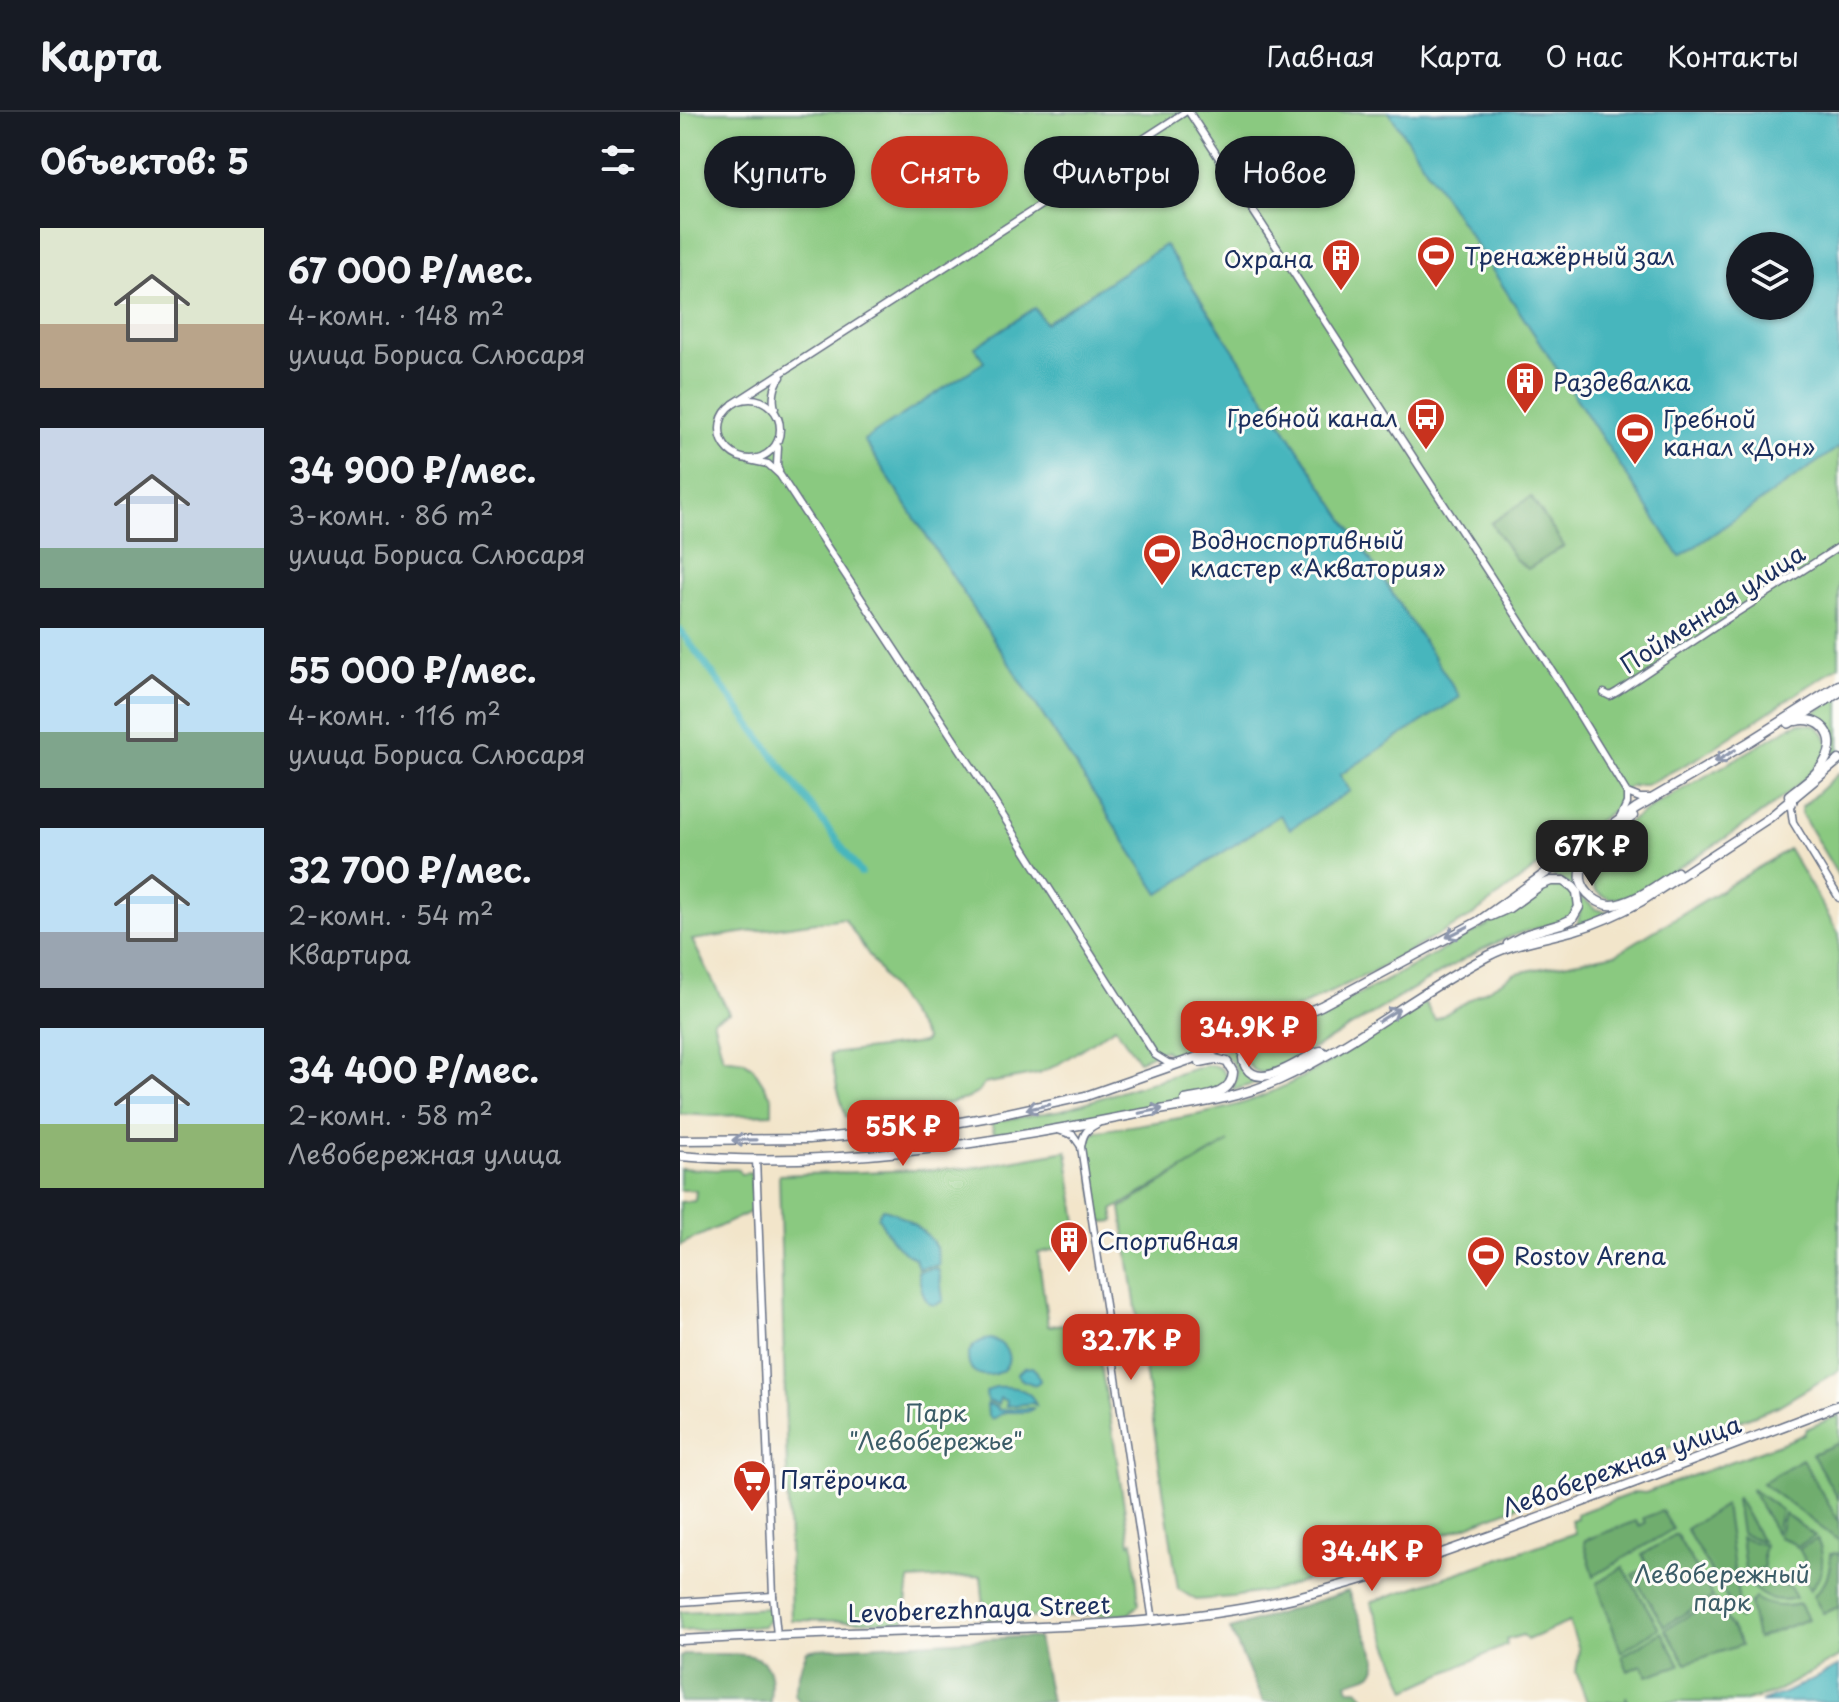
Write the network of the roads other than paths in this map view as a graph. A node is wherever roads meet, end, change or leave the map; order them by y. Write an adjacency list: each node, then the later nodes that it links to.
1 (1187, 112): 2 (street); 15 (street)
2 (785, 371): 3 (street); 4 (street)
3 (733, 404): 4 (street); 6 (street)
4 (778, 415): 5 (street)
5 (779, 440): 6 (street); 7 (street)
6 (749, 460): 7 (street)
7 (780, 475): 26 (street)
8 (1839, 547): 11 (street, Пойменная улица)
9 (1839, 685): 13 (main road)
10 (1839, 692): 12 (main road)
11 (1604, 693)
12 (1789, 723): 13 (main road); 17 (main road)
13 (1749, 742): 16 (main road, one-way to 16)
14 (1839, 760): 17 (main road)
15 (1627, 793): 16 (street); 19 (street)
16 (1652, 798): 18 (main road)
17 (1794, 799): 20 (main road); 21 (street)
18 (1636, 808): 19 (main road); 20 (main road)
19 (1620, 818): 22 (main road)
20 (1685, 872): 23 (main road)
21 (1839, 898)
22 (1479, 921): 23 (main road); 24 (main road, one-way to 24)
23 (1490, 954): 25 (main road, one-way to 23)
24 (1292, 1019): 25 (main road); 27 (main road)
25 (1326, 1054): 29 (main road)
26 (1155, 1055): 27 (street); 28 (street)
27 (1174, 1066): 28 (main road); 29 (main road)
28 (1145, 1077): 32 (main road, one-way to 32)
29 (1175, 1107): 30 (main road, one-way to 29)
30 (1107, 1120): 31 (main road); 33 (street)
31 (1058, 1130): 33 (street); 35 (main road)
32 (680, 1140)
33 (1081, 1147): 39 (street)
34 (680, 1156): 35 (main road)
35 (756, 1159): 37 (street)
36 (1839, 1405): 39 (main road, Levoberezhnaya Street)
37 (773, 1596): 38 (street); 40 (street)
38 (680, 1602)
39 (1153, 1621): 40 (main road, Levoberezhnaya Street)
40 (777, 1635): 41 (main road, Levoberezhnaya Street)
41 (680, 1640)

